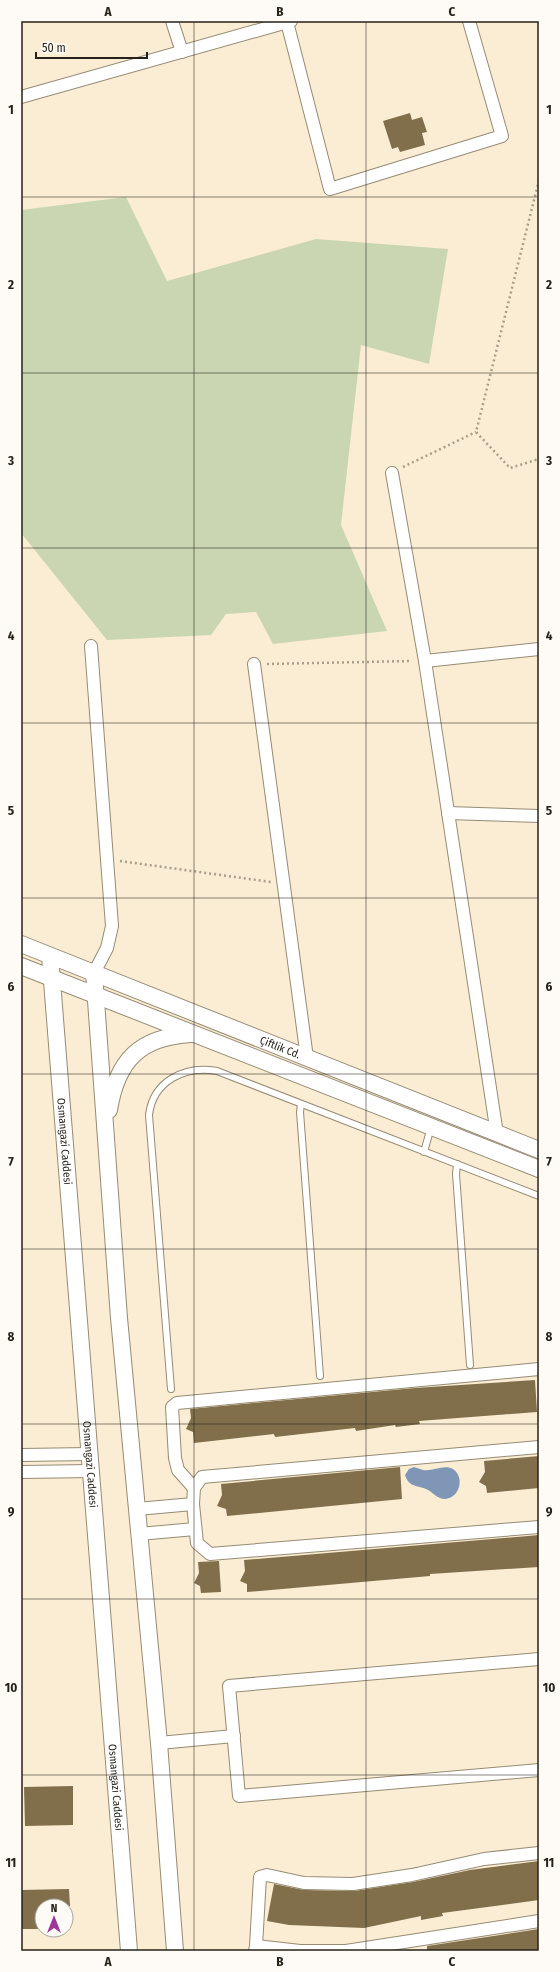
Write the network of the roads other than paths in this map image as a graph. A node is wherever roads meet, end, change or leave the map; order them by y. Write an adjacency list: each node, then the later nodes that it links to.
1 (172, 21): 4 (street)
2 (469, 21): 3 (street)
3 (289, 22): 4 (street)
4 (182, 52): 5 (street)
5 (21, 97)
6 (392, 473): 9 (street)
7 (91, 646): 16 (street)
8 (539, 649): 9 (street)
9 (425, 661): 11 (street)
10 (254, 664): 20 (street)
11 (448, 813): 12 (street); 24 (street)
12 (539, 816)
13 (21, 944): 14 (street, Çiftlik Cd.)
14 (50, 956): 16 (street, Çiftlik Cd.); 17 (street, Osmangazi Caddesi)
15 (21, 966): 17 (street, Çiftlik Cd.)
16 (94, 973): 18 (street); 20 (street, Çiftlik Cd.)
17 (52, 978): 18 (street, Çiftlik Cd.); 35 (street, Osmangazi Caddesi)
18 (95, 994): 19 (street, Çiftlik Cd.); 23 (street)
19 (195, 1034): 22 (street, Çiftlik Cd.); 23 (street)
20 (307, 1058): 24 (street, Çiftlik Cd.)
21 (301, 1104): 26 (lane); 32 (lane); 33 (lane)
22 (431, 1127): 26 (lane); 28 (street, Çiftlik Cd.)
23 (105, 1131): 41 (street)
24 (497, 1134): 25 (street, Çiftlik Cd.)
25 (539, 1150)
26 (424, 1152): 27 (lane)
27 (457, 1164): 29 (lane); 30 (lane)
28 (539, 1169)
29 (539, 1196)
30 (470, 1365)
31 (539, 1370): 39 (street)
32 (320, 1376)
33 (171, 1389)
34 (539, 1447): 39 (street)
35 (90, 1454): 36 (street); 37 (street, Osmangazi Caddesi)
36 (21, 1455)
37 (92, 1470): 38 (street); 52 (street, Osmangazi Caddesi)
38 (21, 1472)
39 (194, 1488): 40 (street)
40 (193, 1504): 41 (street); 43 (street)
41 (137, 1509): 44 (street)
42 (539, 1526): 43 (street)
43 (195, 1529): 44 (street)
44 (139, 1534): 47 (street)
45 (539, 1659): 46 (street)
46 (234, 1736): 47 (street); 48 (street)
47 (158, 1742): 53 (street)
48 (539, 1770)
49 (539, 1853): 51 (street)
50 (539, 1921): 51 (street)
51 (255, 1948)
52 (129, 1951)
53 (175, 1951)

